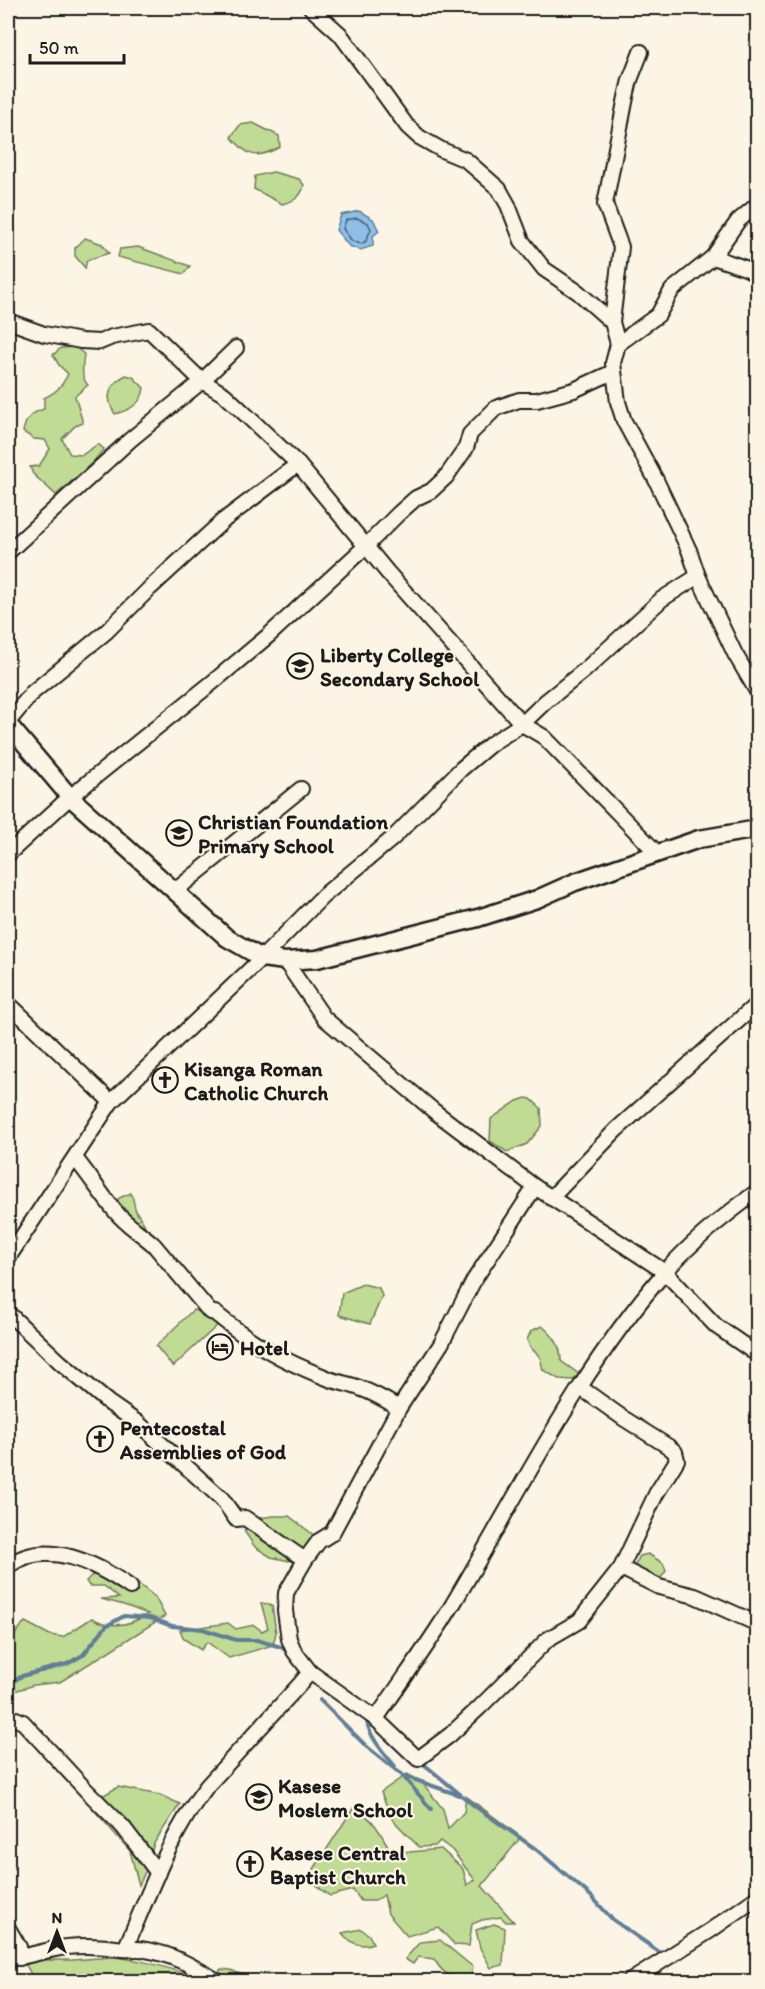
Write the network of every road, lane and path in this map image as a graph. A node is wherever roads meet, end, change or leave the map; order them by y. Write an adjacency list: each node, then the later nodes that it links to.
1 (311, 8): 7 (street)
2 (641, 52): 7 (street)
3 (758, 204): 4 (street)
4 (713, 257): 5 (street); 8 (street)
5 (758, 275)
6 (8, 321): 11 (street)
7 (612, 322): 8 (street)
8 (618, 344): 10 (street)
9 (236, 348): 11 (street)
10 (613, 372): 13 (street); 15 (street)
11 (202, 381): 12 (street); 14 (street)
12 (298, 464): 13 (street); 17 (street)
13 (366, 546): 18 (street); 20 (street)
14 (8, 552)
15 (698, 576): 16 (street); 18 (street)
16 (758, 693)
17 (8, 723): 20 (street)
18 (522, 724): 22 (street); 25 (street)
19 (301, 789): 24 (street)
20 (70, 797): 23 (street); 24 (street)
21 (758, 829): 22 (street)
22 (657, 853): 26 (street)
23 (8, 854)
24 (176, 890): 25 (street)
25 (262, 958): 26 (street); 29 (street)
26 (285, 961): 31 (street)
27 (8, 1003): 29 (street)
28 (758, 1003): 33 (street)
29 (111, 1102): 30 (street)
30 (75, 1158): 34 (street); 39 (street)
31 (535, 1187): 33 (street); 39 (street)
32 (758, 1191): 35 (street)
33 (551, 1198): 35 (street)
34 (8, 1258)
35 (665, 1272): 37 (street); 38 (street)
36 (8, 1312): 40 (street)
37 (758, 1355)
38 (581, 1388): 42 (street); 47 (street)
39 (399, 1408): 40 (street)
40 (305, 1560): 45 (street)
41 (8, 1566): 43 (street)
42 (621, 1568): 44 (street); 47 (street)
43 (130, 1587)
44 (758, 1624)
45 (310, 1672): 47 (street); 48 (street)
46 (16, 1719): 48 (street)
47 (376, 1719)
48 (158, 1873): 51 (street)
49 (758, 1897): 54 (street)
50 (8, 1928): 52 (street)
51 (125, 1949): 52 (street); 53 (street)
52 (14, 1959)
53 (219, 1982)
54 (629, 1982)

